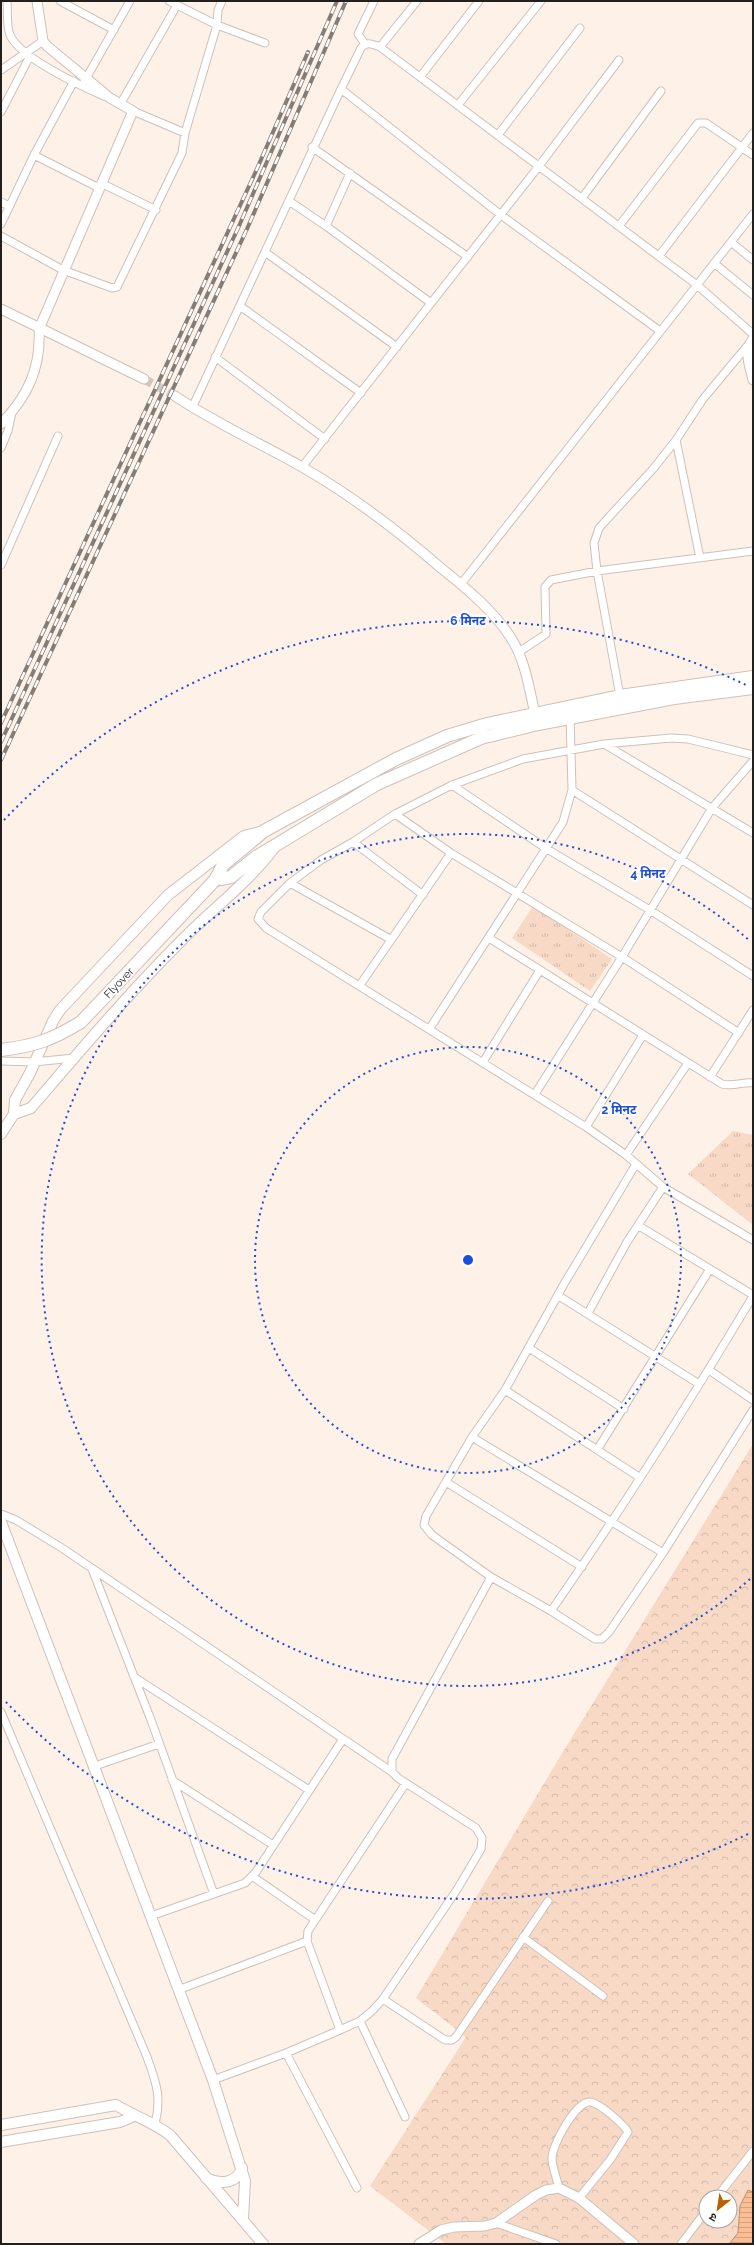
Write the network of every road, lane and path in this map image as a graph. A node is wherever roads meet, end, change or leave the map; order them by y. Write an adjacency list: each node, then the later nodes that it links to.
1 (7, 1): 19 (street)
2 (37, 1): 15 (street)
3 (60, 1): 14 (street)
4 (130, 1): 14 (street)
5 (169, 1): 11 (street)
6 (222, 1): 12 (street)
7 (374, 1): 17 (street)
8 (417, 1): 18 (street)
9 (479, 1): 22 (street)
10 (540, 1): 28 (street)
11 (177, 6): 12 (street); 27 (street)
12 (217, 25): 16 (street); 31 (street)
13 (580, 28): 33 (street)
14 (114, 30): 24 (street)
15 (43, 41): 19 (street); 24 (street)
16 (265, 43)
17 (365, 44): 18 (street); 25 (street)
18 (380, 47): 22 (street)
19 (27, 54): 21 (street); 23 (street); 30 (street)
20 (619, 60): 38 (street)
21 (1, 70)
22 (420, 77): 28 (street)
23 (74, 81): 24 (street); 36 (street)
24 (84, 82): 27 (street)
25 (341, 89): 34 (street); 46 (street)
26 (661, 91): 41 (street)
27 (121, 103): 29 (street)
28 (458, 105): 33 (street)
29 (133, 111): 31 (street); 40 (street)
30 (1, 112)
31 (185, 133): 45 (street)
32 (753, 133): 35 (street)
33 (498, 135): 38 (street)
34 (312, 147): 39 (street); 42 (street)
35 (742, 147): 37 (street); 50 (street); 54 (street)
36 (34, 155): 40 (street); 44 (street)
37 (753, 155)
38 (539, 166): 41 (street); 46 (street)
39 (350, 173): 49 (street); 55 (street)
40 (100, 186): 45 (street); 58 (street)
41 (582, 198): 50 (street)
42 (289, 201): 49 (street); 53 (street)
43 (1, 202): 44 (street)
44 (9, 206): 48 (street)
45 (156, 210): 58 (street)
46 (501, 215): 55 (street); 65 (street)
47 (752, 218): 52 (street)
48 (1, 224)
49 (326, 226): 61 (street)
50 (619, 226): 54 (street)
51 (1, 236): 58 (street)
52 (731, 242): 56 (street); 57 (street)
53 (265, 252): 62 (street); 68 (street)
54 (659, 256): 59 (street)
55 (468, 257): 61 (street)
56 (753, 260)
57 (714, 263): 59 (street); 60 (street)
58 (63, 270): 64 (street)
59 (697, 285): 65 (street); 66 (street)
60 (753, 296)
61 (431, 303): 68 (street)
62 (240, 306): 69 (street); 73 (street)
63 (1, 309): 64 (street)
64 (39, 329): 71 (street); 76 (street)
65 (660, 331): 87 (street)
66 (753, 334)
67 (751, 342): 70 (street); 80 (street)
68 (397, 347): 73 (street)
69 (216, 357): 75 (street); 79 (street)
70 (750, 358): 72 (street)
71 (144, 379)
72 (753, 380)
73 (361, 393): 79 (street)
74 (175, 396): 75 (street)
75 (192, 408): 82 (street)
76 (12, 412): 77 (street); 81 (street)
77 (1, 424)
78 (58, 436): 85 (street)
79 (325, 439): 82 (street)
80 (676, 440): 84 (street); 86 (street)
81 (1, 448)
82 (302, 467): 87 (street)
83 (753, 551): 84 (street)
84 (700, 558): 86 (street)
85 (1, 565)
86 (597, 571): 88 (street); 91 (street)
87 (461, 584): 88 (street)
88 (519, 652): 93 (street)
89 (753, 677): 91 (main road)
90 (753, 688): 92 (main road)
91 (620, 696): 92 (main road)
92 (569, 713): 93 (main road); 95 (street)
93 (536, 719): 102 (main road, Flyover); 105 (main road)
94 (604, 744): 95 (street); 96 (street); 100 (street)
95 (570, 751): 98 (street); 99 (street)
96 (753, 755)
97 (753, 761): 100 (street)
98 (452, 785): 101 (street); 106 (street)
99 (572, 790): 106 (street); 108 (street)
100 (712, 808): 103 (street); 108 (street)
101 (395, 814): 104 (street); 107 (street)
102 (264, 831): 109 (main road, Flyover); 129 (main road)
103 (753, 833)
104 (353, 842): 110 (street); 112 (street)
105 (276, 846): 109 (main road); 127 (main road)
106 (547, 849): 111 (street); 114 (street)
107 (451, 853): 111 (street); 112 (street)
108 (682, 859): 113 (street); 114 (street)
109 (215, 880): 126 (main road, Flyover, bridge)
110 (290, 883): 116 (street); 120 (street)
111 (517, 894): 115 (street); 117 (street)
112 (423, 895): 116 (street)
113 (753, 905)
114 (650, 910): 117 (street); 119 (street)
115 (489, 938): 118 (street); 123 (street)
116 (390, 939): 120 (street)
117 (622, 957): 121 (street); 124 (street)
118 (540, 970): 121 (street); 130 (street)
119 (753, 976)
120 (360, 985): 123 (street)
121 (593, 1003): 125 (street); 134 (street)
122 (753, 1010): 124 (street)
123 (430, 1028): 130 (street)
124 (739, 1033): 132 (street)
125 (643, 1034): 131 (street); 136 (street)
126 (1, 1050)
127 (74, 1058): 129 (street); 135 (main road)
128 (1, 1061): 129 (street)
129 (34, 1062): 135 (main road)
130 (483, 1062): 134 (street)
131 (688, 1063): 132 (street); 138 (street)
132 (710, 1077): 133 (street)
133 (753, 1084)
134 (535, 1094): 136 (street)
135 (14, 1114): 137 (main road)
136 (586, 1127): 138 (street)
137 (1, 1134)
138 (626, 1155): 139 (street)
139 (636, 1164): 140 (street); 144 (street)
140 (664, 1187): 141 (street); 142 (street)
141 (639, 1226): 143 (street); 146 (street)
142 (753, 1240)
143 (710, 1269): 145 (street); 148 (street)
144 (559, 1296): 146 (street); 147 (street)
145 (753, 1296): 149 (street)
146 (588, 1312): 148 (street)
147 (529, 1348): 151 (street); 153 (street)
148 (656, 1357): 150 (street); 153 (street)
149 (709, 1370): 150 (street); 152 (street)
150 (699, 1384): 157 (street)
151 (505, 1390): 155 (street); 156 (street)
152 (753, 1400)
153 (624, 1409): 156 (street)
154 (753, 1410): 162 (street)
155 (472, 1437): 158 (street); 161 (street)
156 (597, 1450): 157 (street)
157 (639, 1477): 161 (street)
158 (446, 1482): 163 (street); 165 (street)
159 (1, 1514): 164 (street)
160 (1, 1522): 171 (main road)
161 (612, 1522): 162 (street); 163 (street)
162 (663, 1553): 166 (street)
163 (582, 1567): 166 (street)
164 (92, 1568): 167 (street); 169 (street)
165 (491, 1577): 166 (street); 172 (street)
166 (551, 1612)
167 (134, 1677): 170 (street); 175 (street)
168 (1, 1712): 193 (street)
169 (343, 1738): 172 (street); 175 (street)
170 (159, 1744): 171 (street); 173 (street)
171 (95, 1766): 180 (main road)
172 (392, 1772): 174 (street)
173 (172, 1780): 176 (street); 178 (street)
174 (406, 1783): 181 (street); 186 (street)
175 (309, 1790): 176 (street)
176 (273, 1845): 177 (street)
177 (252, 1876): 178 (street); 181 (street)
178 (214, 1894): 180 (street)
179 (548, 1901): 182 (street)
180 (151, 1916): 184 (main road)
181 (314, 1919): 183 (street)
182 (523, 1937): 185 (street); 186 (street)
183 (307, 1941): 184 (street); 188 (street)
184 (178, 1990): 190 (main road)
185 (603, 1996)
186 (384, 2000): 187 (street)
187 (360, 2021): 188 (street); 192 (street)
188 (340, 2030): 189 (street)
189 (286, 2053): 190 (street); 199 (street)
190 (213, 2080): 197 (main road)
191 (134, 2116): 193 (main road); 194 (main road); 195 (main road)
192 (405, 2117)
193 (155, 2124): 198 (main road)
194 (1, 2125)
195 (1, 2142)
196 (753, 2151): 201 (street)
197 (242, 2168): 198 (main road); 203 (main road)
198 (205, 2178): 203 (main road)
199 (357, 2188)
200 (559, 2188): 202 (street); 202 (street); 205 (street)
201 (722, 2189)
202 (579, 2198): 209 (street)
203 (243, 2219): 206 (main road)
204 (698, 2222): 210 (street)
205 (496, 2223): 207 (street); 208 (street)
206 (263, 2244)
207 (419, 2244)
208 (556, 2244)
209 (634, 2244)
210 (681, 2244)

